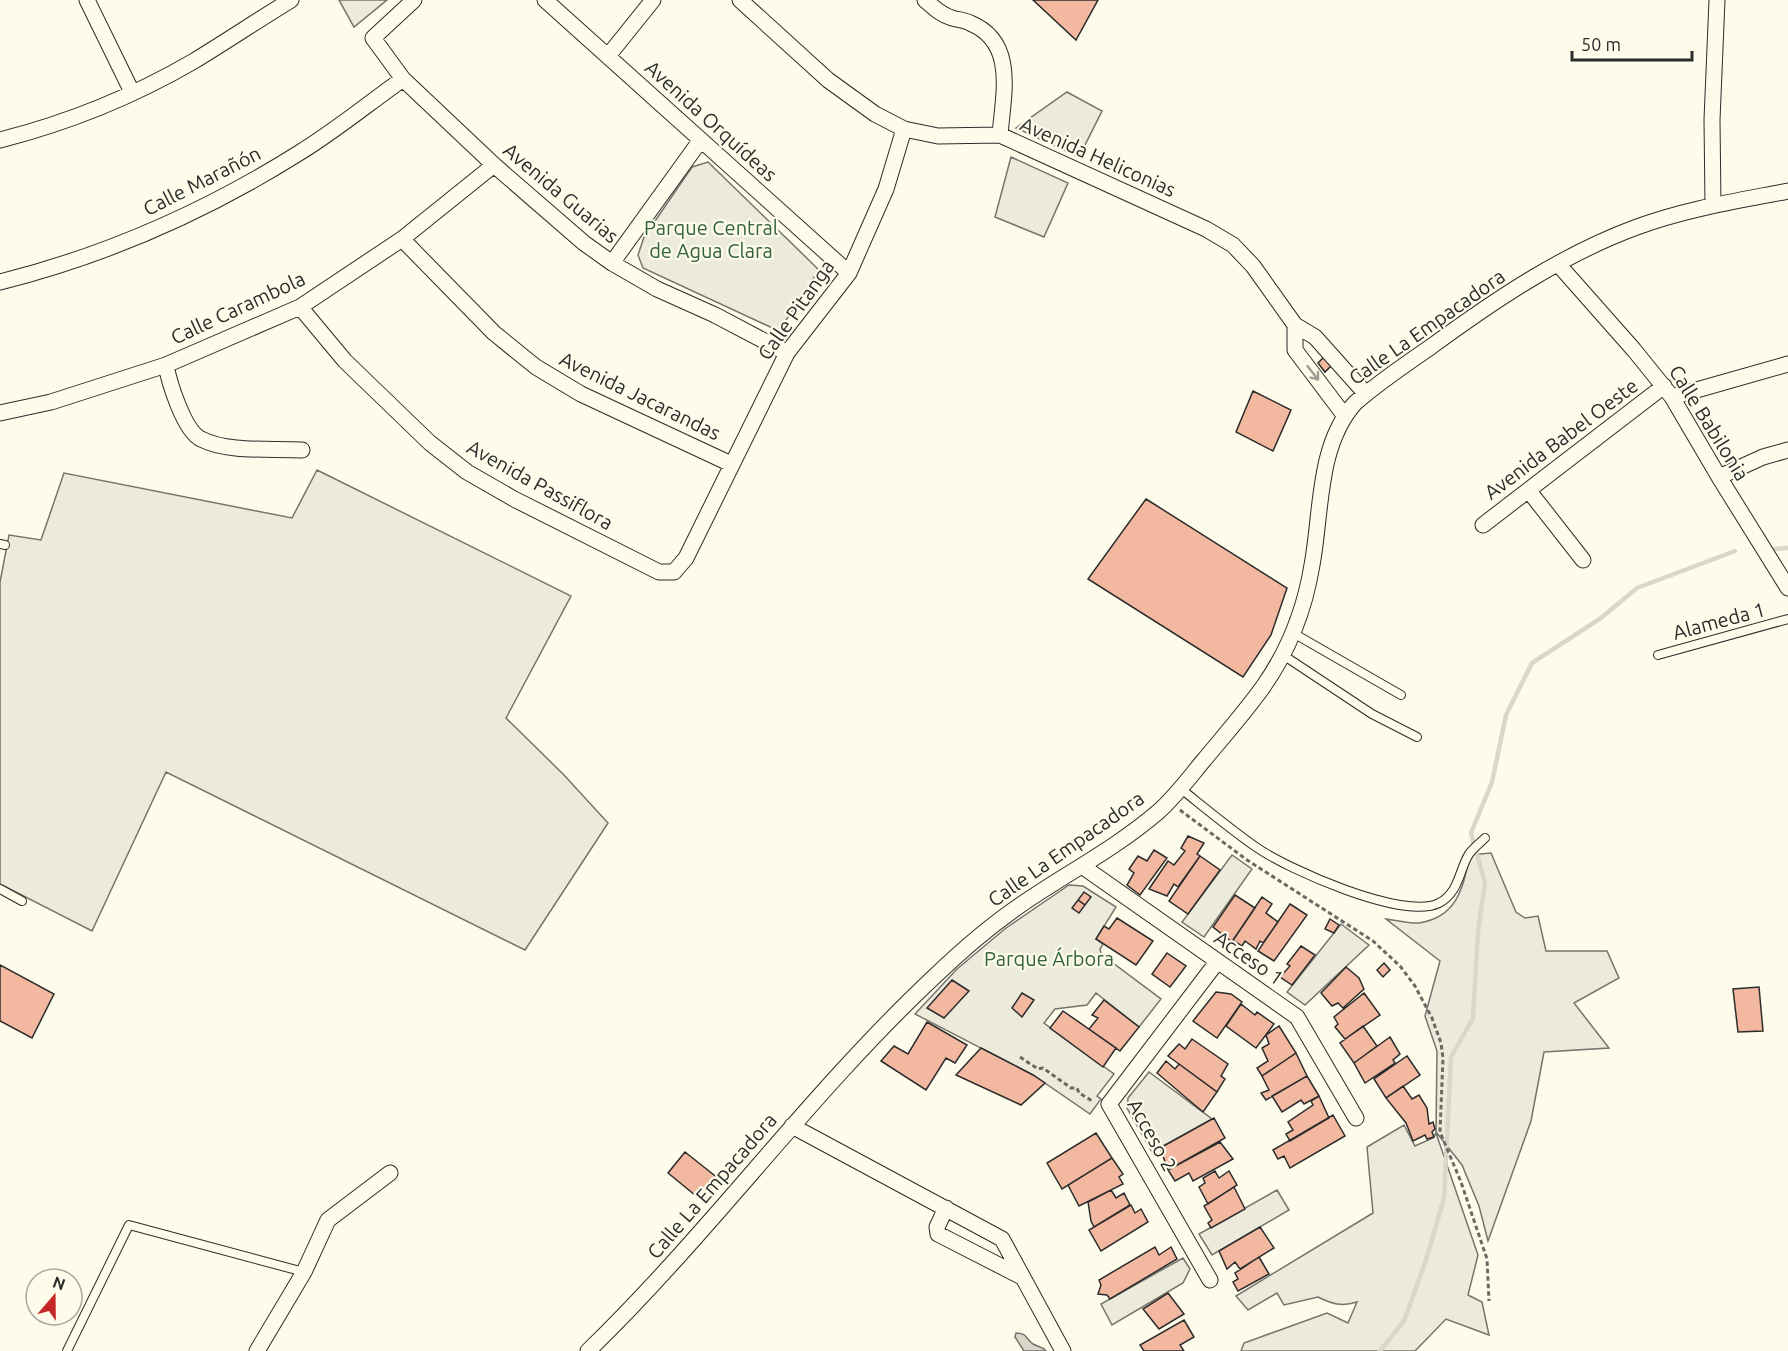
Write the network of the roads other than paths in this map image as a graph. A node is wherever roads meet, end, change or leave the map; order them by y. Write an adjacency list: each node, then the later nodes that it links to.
1 (87, 0): 11 (street)
2 (291, 0): 11 (street)
3 (414, 0): 10 (street, Avenida Guarias)
4 (545, 0): 9 (street, Avenida Orquídeas)
5 (652, 0): 9 (street)
6 (740, 0): 12 (street, Avenida Heliconias)
7 (925, 0): 13 (street)
8 (1717, 0): 18 (street)
9 (608, 56): 15 (street, Avenida Orquídeas)
10 (403, 79): 16 (street, Avenida Guarias); 23 (street, Calle Marañón)
11 (132, 92): 14 (street)
12 (904, 129): 13 (street, Avenida Heliconias); 22 (street, Calle Pitanga)
13 (999, 135): 25 (street, Avenida Heliconias)
14 (0, 141)
15 (700, 141): 20 (street); 22 (street, Avenida Orquídeas)
16 (494, 165): 19 (street, Calle Carambola); 20 (street, Avenida Guarias)
17 (1788, 191): 18 (street, Calle La Empacadora)
18 (1713, 205): 21 (street, Calle La Empacadora)
19 (402, 239): 24 (street, Calle Carambola); 35 (street, Avenida Jacarandas)
20 (612, 263): 26 (street, Avenida Guarias)
21 (1558, 264): 29 (street, Calle Babilonia); 30 (street, Calle La Empacadora)
22 (849, 273): 26 (street, Calle Pitanga)
23 (0, 282)
24 (300, 307): 27 (street, Calle Carambola); 40 (street, Avenida Passiflora)
25 (1295, 325): 30 (street, Avenida Heliconias); 32 (street, Avenida Heliconias, one-way to 32)
26 (787, 353): 35 (street, Calle Pitanga)
27 (166, 364): 31 (street, Calle Carambola); 33 (street)
28 (1788, 364): 29 (street)
29 (1669, 392): 36 (street, Calle Babilonia); 37 (street, Avenida Babel Oeste)
30 (1365, 394): 32 (street, Calle La Empacadora)
31 (0, 413)
32 (1344, 416): 43 (street, Calle La Empacadora)
33 (302, 450)
34 (1788, 450): 36 (street)
35 (731, 464): 40 (street, Calle Pitanga)
36 (1719, 477): 41 (street, Calle Babilonia)
37 (1529, 491): 38 (street, Avenida Babel Oeste); 39 (street)
38 (1483, 525)
39 (1582, 560)
40 (674, 572)
41 (1788, 588)
42 (1788, 619): 45 (lane, Alameda 1)
43 (1293, 633): 44 (street, Calle La Empacadora); 46 (lane)
44 (1283, 655): 47 (lane); 48 (street, Calle La Empacadora)
45 (1658, 655)
46 (1401, 695)
47 (1417, 737)
48 (1180, 788): 49 (lane); 50 (street, Calle La Empacadora)
49 (1485, 838)
50 (1082, 866): 53 (street, Acceso 1); 55 (street, Calle La Empacadora)
51 (0, 890): 52 (lane)
52 (22, 901)
53 (1217, 962): 54 (street, Acceso 1); 60 (street, Acceso 2)
54 (1356, 1118)
55 (792, 1126): 57 (street); 63 (street, Calle La Empacadora)
56 (390, 1173): 58 (street)
57 (946, 1208): 59 (street); 59 (street)
58 (304, 1272): 61 (lane); 62 (street)
59 (1022, 1277): 64 (street)
60 (1210, 1280)
61 (67, 1351)
62 (257, 1351)
63 (588, 1351)
64 (1063, 1351)

